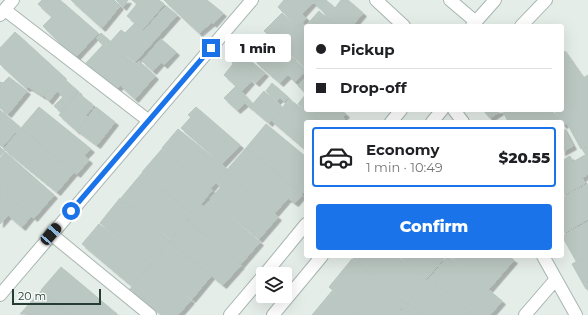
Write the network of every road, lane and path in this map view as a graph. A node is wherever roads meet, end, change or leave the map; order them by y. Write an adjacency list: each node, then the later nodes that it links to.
1 (14, 0): 7 (street)
2 (252, 0): 15 (street)
3 (376, 0): 8 (street)
4 (450, 0): 9 (street)
5 (495, 0): 9 (street)
6 (546, 0): 10 (street)
7 (2, 13): 15 (street)
8 (402, 24)
9 (474, 24)
10 (523, 24)
11 (400, 112): 13 (street)
12 (440, 112): 14 (street)
13 (394, 120)
14 (434, 120)
15 (149, 121): 17 (street)
16 (304, 226): 20 (street)
17 (51, 234): 23 (street); 24 (street)
18 (320, 258): 26 (street)
19 (544, 258): 21 (street)
20 (271, 267)
21 (556, 278): 27 (street); 28 (street)
22 (256, 284): 25 (street)
23 (0, 294)
24 (150, 315)
25 (230, 315)
26 (274, 315)
27 (525, 315)
28 (576, 315)

